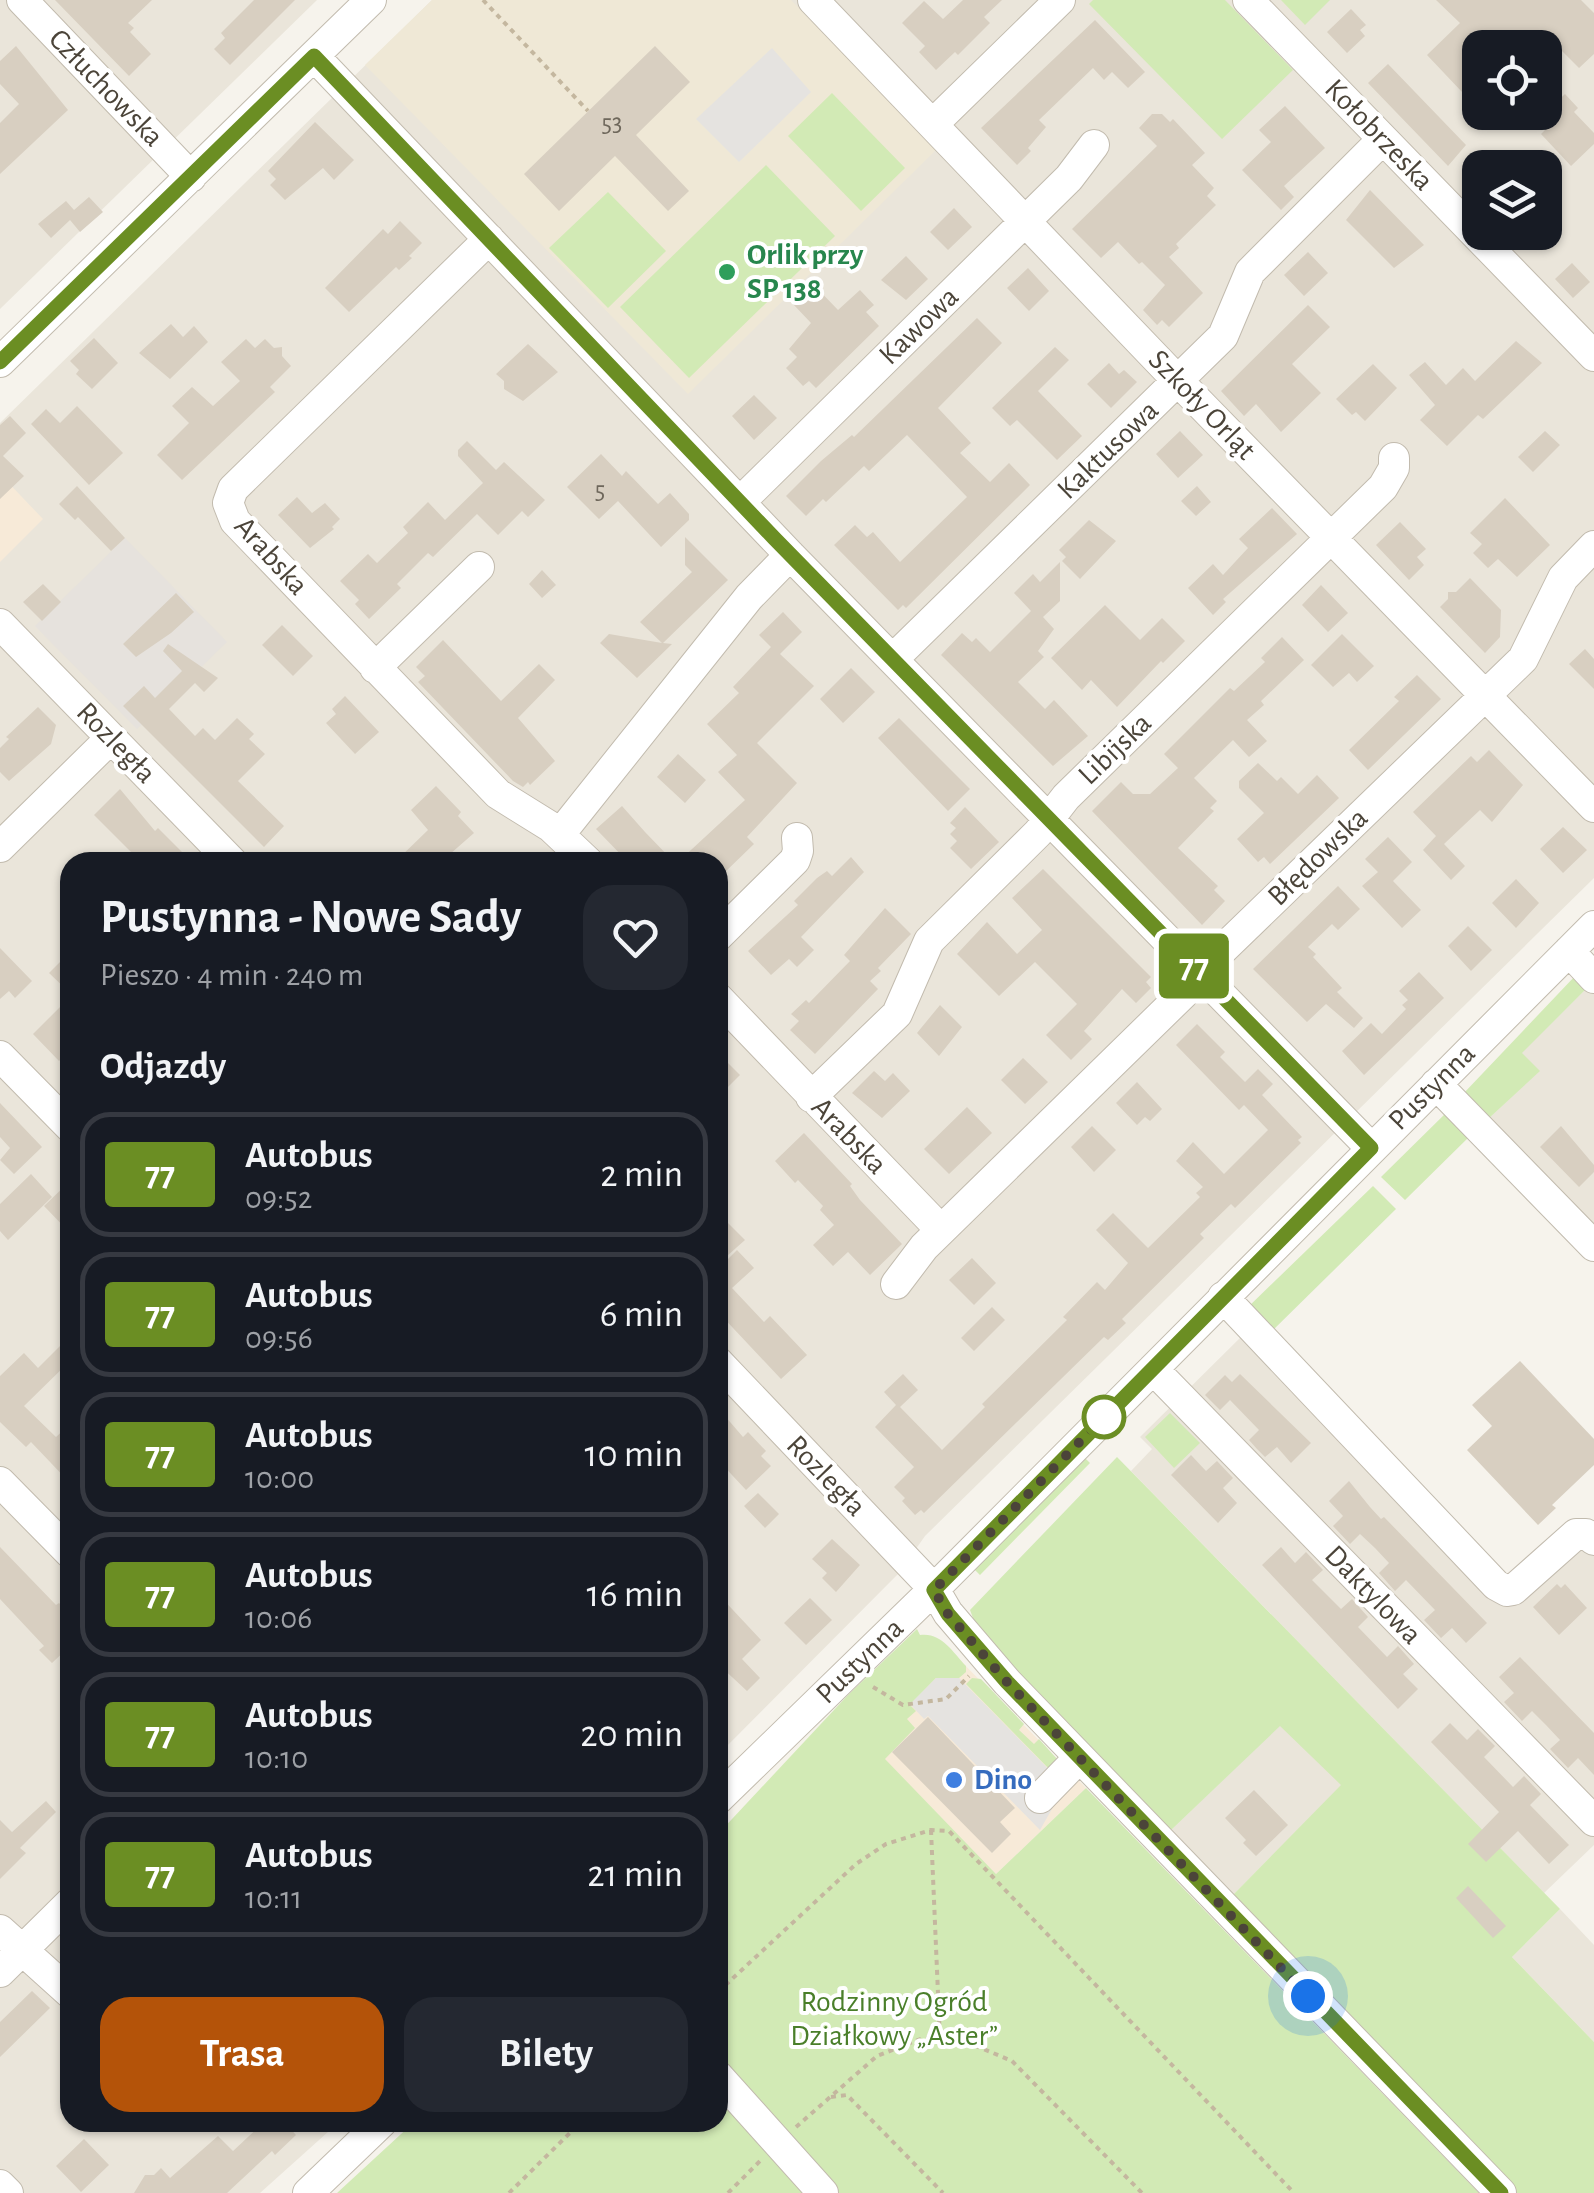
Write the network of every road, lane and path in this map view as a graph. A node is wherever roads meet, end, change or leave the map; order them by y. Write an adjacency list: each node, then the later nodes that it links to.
1 (22, 0): 12 (street, Człuchowska)
2 (371, 0): 7 (street)
3 (483, 0): 8 (path)
4 (813, 0): 9 (street, Szkoły Orląt)
5 (1060, 0): 9 (street)
6 (1248, 0): 10 (street, Kołobrzeska)
7 (314, 56): 12 (street); 14 (street)
8 (588, 111)
9 (933, 124): 13 (street, Szkoły Orląt)
10 (1383, 139): 15 (street, Kołobrzeska); 17 (street, Kaktusowa)
11 (1094, 145): 13 (street, Kawowa)
12 (191, 177): 16 (street)
13 (1025, 222): 17 (street, Szkoły Orląt); 19 (street, Kawowa)
14 (489, 239): 19 (street); 26 (street, Arabska)
15 (1594, 356)
16 (0, 362)
17 (1178, 381): 20 (street, Szkoły Orląt); 25 (street, Kaktusowa)
18 (1394, 458): 20 (street, Libijska)
19 (740, 502): 22 (street)
20 (1332, 538): 27 (street, Szkoły Orląt); 30 (street, Libijska)
21 (1594, 546): 27 (street, Błędowska)
22 (790, 554): 25 (street); 31 (street)
23 (478, 567): 26 (street)
24 (0, 624): 28 (street, Rozległa)
25 (893, 659): 30 (street)
26 (375, 668): 31 (street, Arabska)
27 (1486, 695): 29 (street, Szkoły Orląt); 39 (street, Błędowska)
28 (111, 738): 33 (street); 34 (street, Rozległa)
29 (1594, 807)
30 (1049, 819): 39 (street); 44 (street, Libijska)
31 (560, 834): 35 (street, Arabska)
32 (797, 838): 36 (street)
33 (0, 847)
34 (222, 852)
35 (578, 852)
36 (728, 926)
37 (1594, 926): 38 (street, Pustynna)
38 (1568, 952): 40 (street); 43 (street, Pustynna)
39 (1201, 974): 46 (street); 47 (street, Błędowska)
40 (1594, 978)
41 (728, 1009): 44 (street, Arabska)
42 (0, 1056): 45 (street)
43 (1436, 1084): 46 (street, Pustynna); 48 (street)
44 (812, 1097): 47 (street, Arabska)
45 (60, 1117)
46 (1371, 1148): 50 (street, Pustynna)
47 (941, 1230): 49 (street, Błędowska)
48 (1594, 1246)
49 (896, 1284)
50 (1224, 1297): 51 (street, Pustynna); 54 (street)
51 (1152, 1369): 56 (street, Pustynna); 62 (street, Daktylowa)
52 (728, 1373): 56 (street, Rozległa)
53 (0, 1482): 55 (street)
54 (1594, 1540)
55 (60, 1544)
56 (934, 1590): 58 (street, Pustynna); 59 (street, Rozległa)
57 (976, 1670): 58 (path)
58 (848, 1673): 60 (street, Pustynna)
59 (1080, 1758): 61 (street); 83 (street, Rozległa)
60 (728, 1789)
61 (1040, 1798)
62 (1594, 1821)
63 (931, 1830): 67 (path); 68 (path); 82 (path)
64 (60, 1911): 65 (street)
65 (7, 1951): 66 (street)
66 (60, 1983)
67 (728, 1983)
68 (940, 2040): 70 (path); 81 (path)
69 (728, 2087): 73 (street)
70 (826, 2098): 73 (path); 80 (path)
71 (372, 2132): 76 (street)
72 (572, 2132): 77 (path)
73 (779, 2143): 78 (path); 79 (street)
74 (0, 2184): 75 (street)
75 (8, 2193)
76 (308, 2193)
77 (509, 2193)
78 (728, 2193)
79 (823, 2193)
80 (943, 2193)
81 (1142, 2193)
82 (1294, 2193)
83 (1501, 2193)

